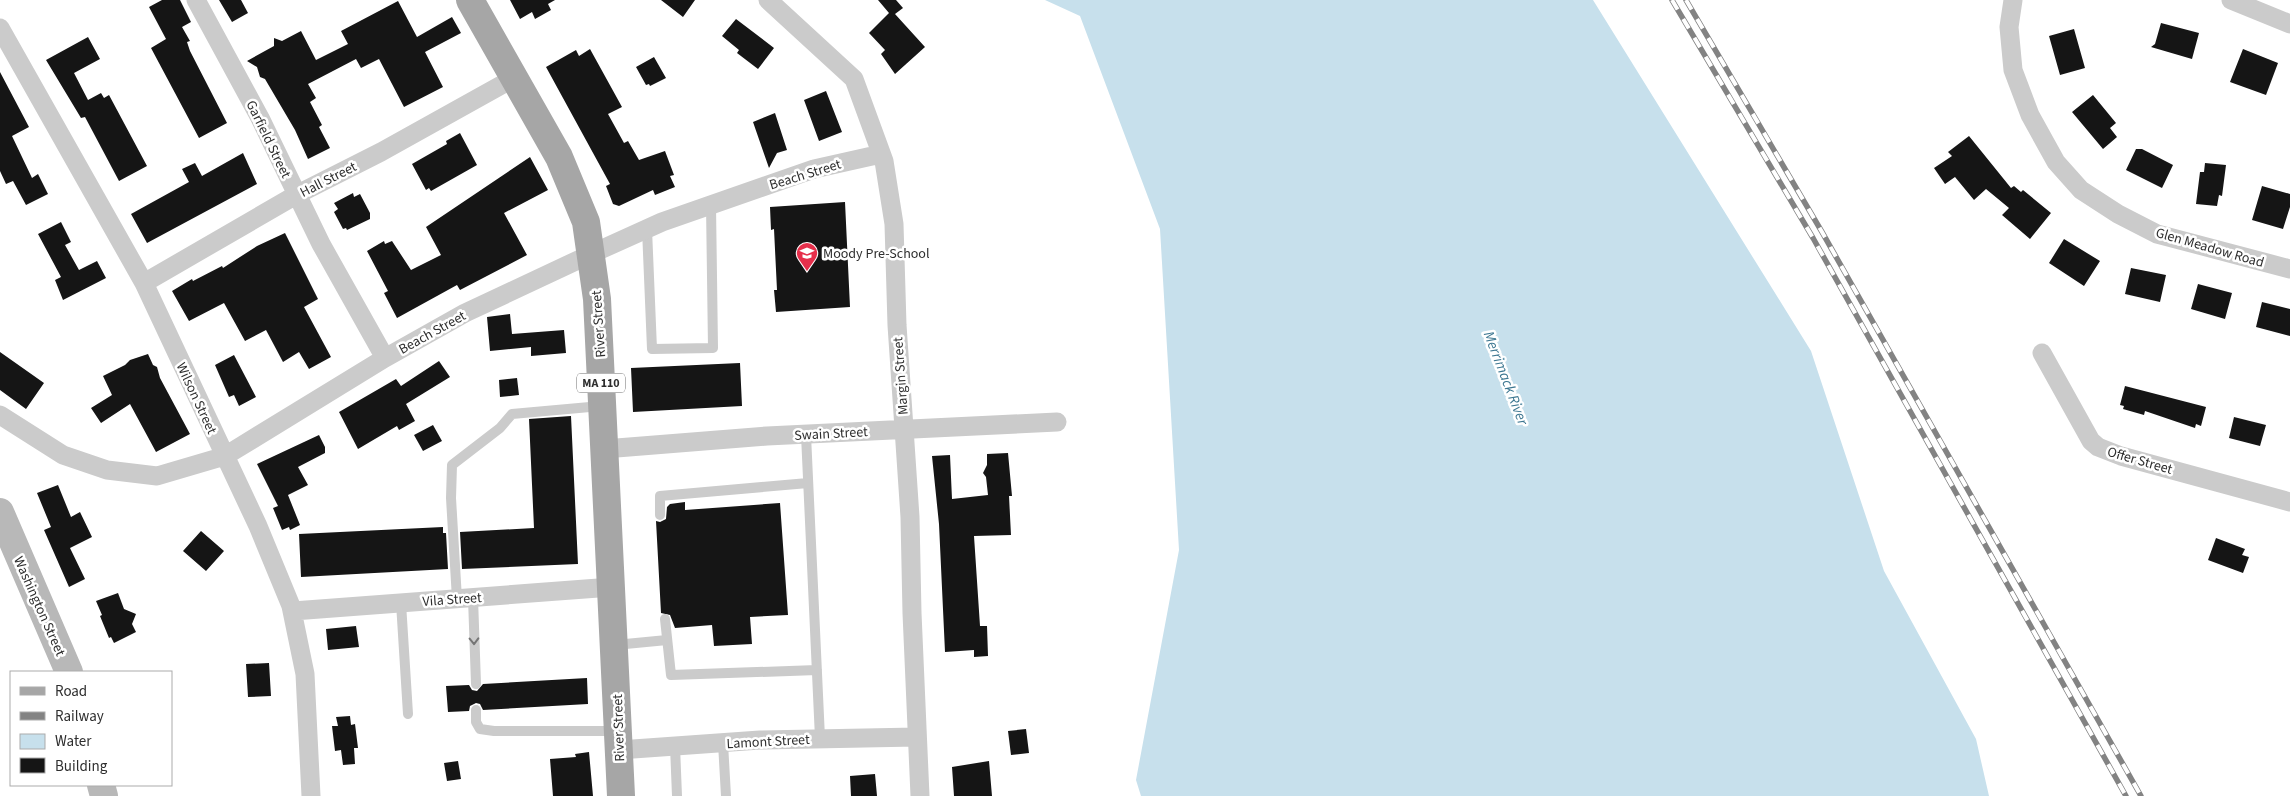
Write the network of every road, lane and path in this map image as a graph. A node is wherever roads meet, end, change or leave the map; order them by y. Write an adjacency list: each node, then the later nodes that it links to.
1 (196, 0): 10 (street, Garfield Street)
2 (470, 0): 8 (main road, River Street / MA 110)
3 (768, 0): 9 (street, Margin Street)
4 (2013, 0): 14 (street, Glen Meadow Road)
5 (2231, 0): 6 (street)
6 (2290, 24)
7 (0, 28): 15 (street, Wilson Street)
8 (514, 78): 10 (street, Hall Street); 13 (main road, River Street / MA 110)
9 (881, 154): 11 (street, Beach Street); 21 (street, Margin Street)
10 (296, 195): 15 (street, Hall Street); 17 (street, Garfield Street)
11 (711, 205): 12 (street, Beach Street); 12 (lane)
12 (647, 229): 13 (street, Beach Street)
13 (591, 254): 17 (street, Beach Street); 18 (main road, River Street / MA 110)
14 (2290, 269)
15 (144, 283): 24 (street, Wilson Street)
16 (2042, 353): 26 (street, Offer Street)
17 (385, 358): 24 (street, Beach Street)
18 (602, 406): 23 (main road, River Street / MA 110); 30 (lane)
19 (0, 415): 24 (street, Beach Street)
20 (1057, 422): 21 (street, Swain Street)
21 (904, 430): 22 (street, Swain Street); 41 (street, Margin Street)
22 (806, 435): 23 (street, Swain Street); 25 (lane)
23 (604, 449): 29 (main road, River Street / MA 110)
24 (225, 456): 32 (street, Wilson Street)
25 (808, 482): 28 (lane); 36 (lane)
26 (2290, 502)
27 (0, 512): 37 (street, Washington Street)
28 (660, 515)
29 (612, 587): 30 (street, Vila Street); 35 (main road, River Street / MA 110)
30 (465, 598): 31 (street, Vila Street); 38 (lane, one-way to 38)
31 (401, 603): 32 (street, Vila Street); 40 (lane)
32 (292, 611): 46 (street, Wilson Street)
33 (665, 619): 34 (lane)
34 (667, 640): 35 (lane); 36 (lane)
35 (615, 645): 43 (main road, River Street / MA 110)
36 (817, 670): 42 (lane)
37 (68, 671)
38 (476, 684)
39 (476, 710): 43 (lane)
40 (408, 714)
41 (916, 737): 42 (street, Lamont Street); 50 (street, Margin Street)
42 (820, 738): 44 (street, Lamont Street)
43 (619, 741): 45 (street, Lamont Street); 47 (main road, River Street / MA 110)
44 (723, 743): 45 (street, Lamont Street); 49 (lane)
45 (675, 746): 48 (lane)
46 (311, 796)
47 (621, 796)
48 (678, 796)
49 (726, 796)
50 (920, 796)

